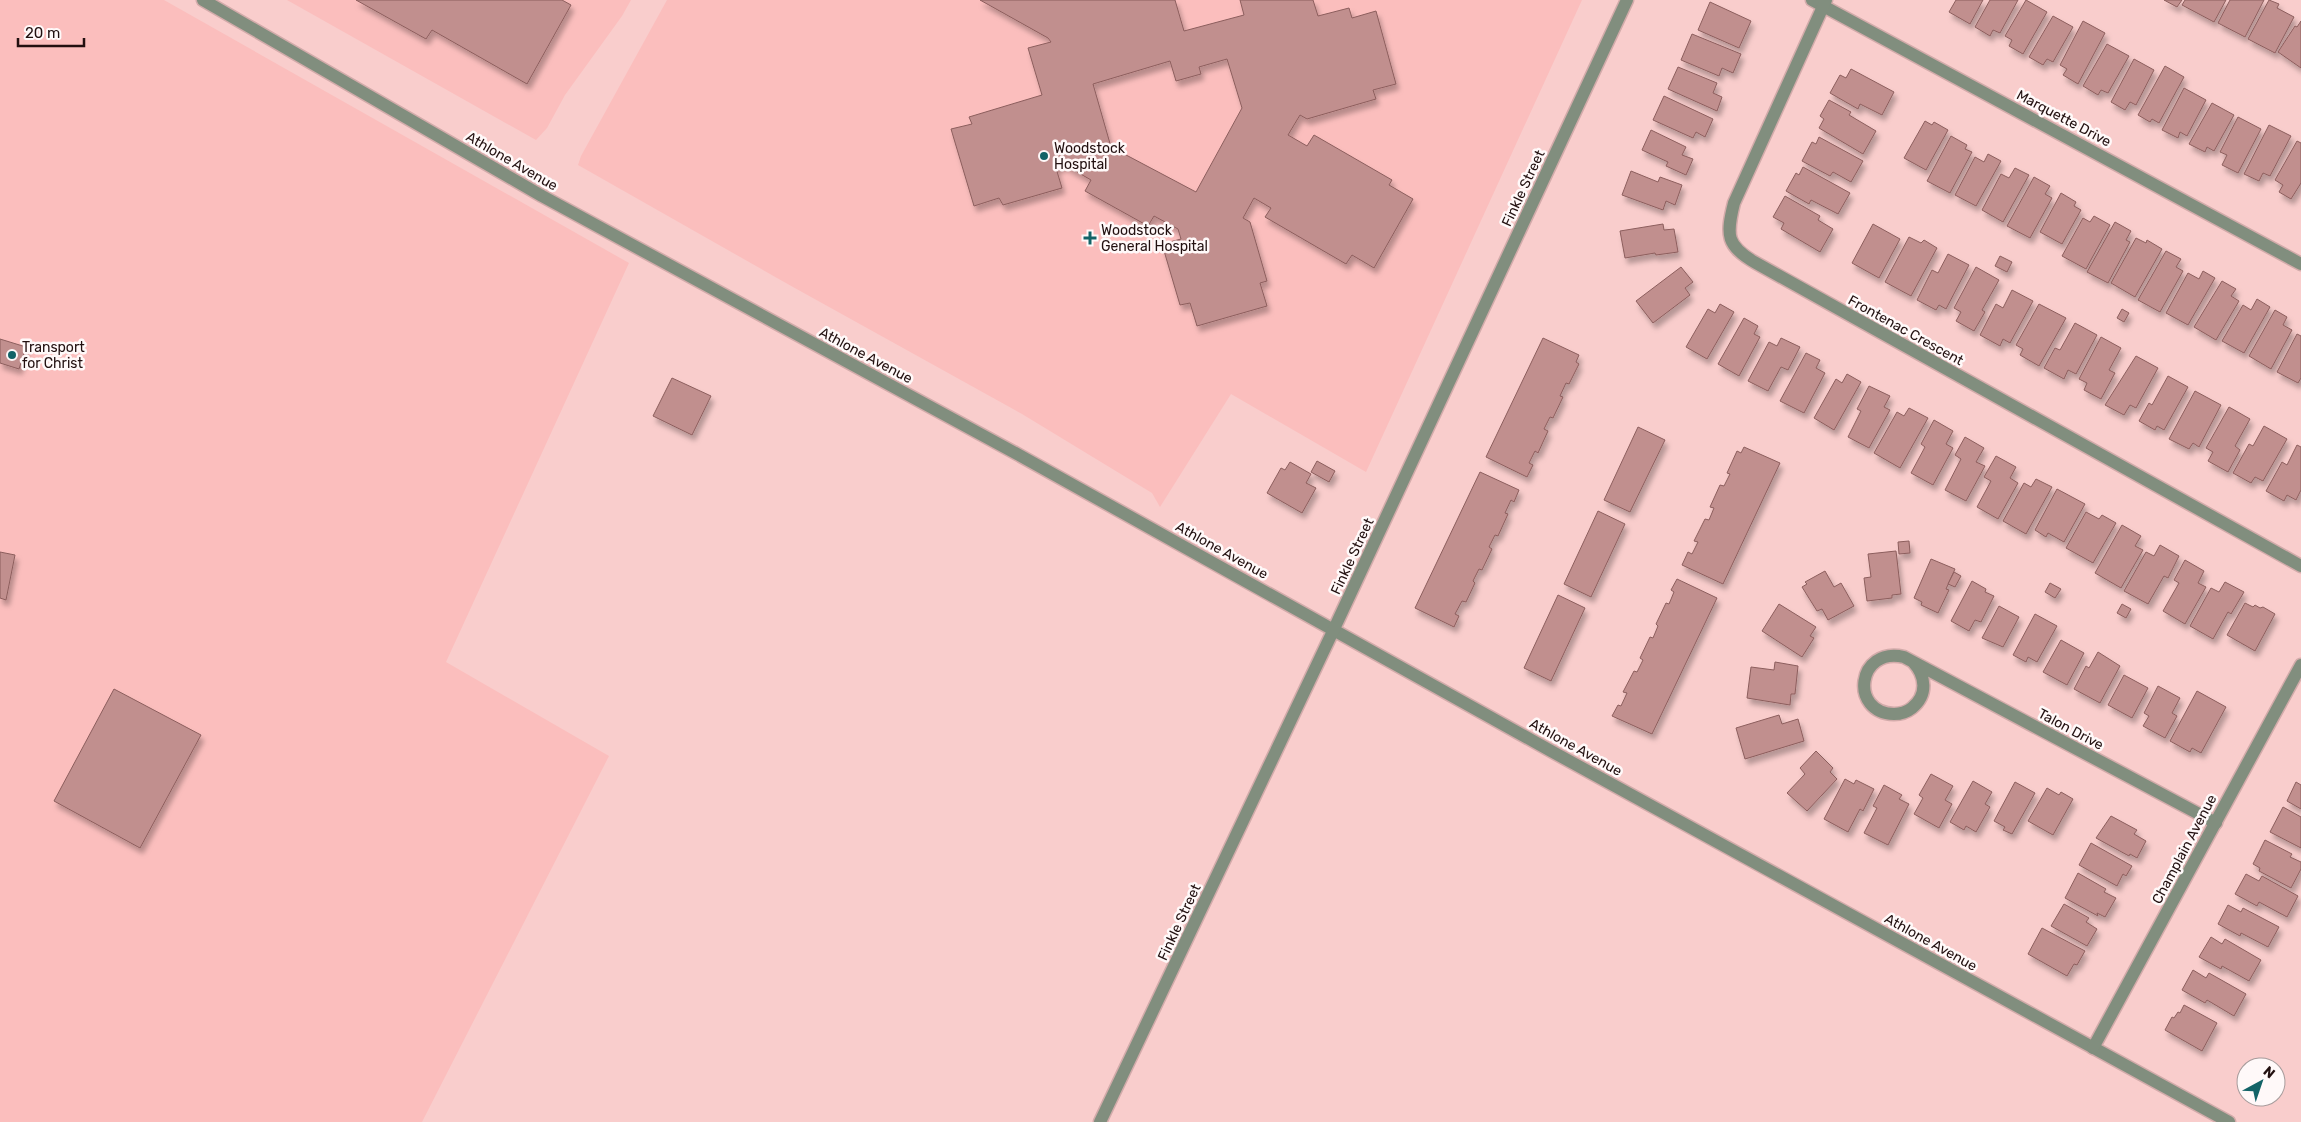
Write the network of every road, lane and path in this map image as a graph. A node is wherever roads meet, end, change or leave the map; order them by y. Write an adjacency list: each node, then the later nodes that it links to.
1 (202, 0): 6 (street, Athlone Avenue)
2 (1627, 0): 6 (street, Finkle Street)
3 (1820, 2): 4 (street, Marquette Drive); 5 (street, Frontenac Crescent)
4 (2301, 264)
5 (2301, 566)
6 (1334, 629): 10 (street, Athlone Avenue); 11 (street, Finkle Street)
7 (1913, 662): 7 (street, Talon Drive); 9 (street, Talon Drive)
8 (2301, 664): 9 (street, Champlain Avenue)
9 (2216, 823): 10 (street, Champlain Avenue)
10 (2094, 1048): 12 (street, Athlone Avenue)
11 (1100, 1122)
12 (2229, 1122)

